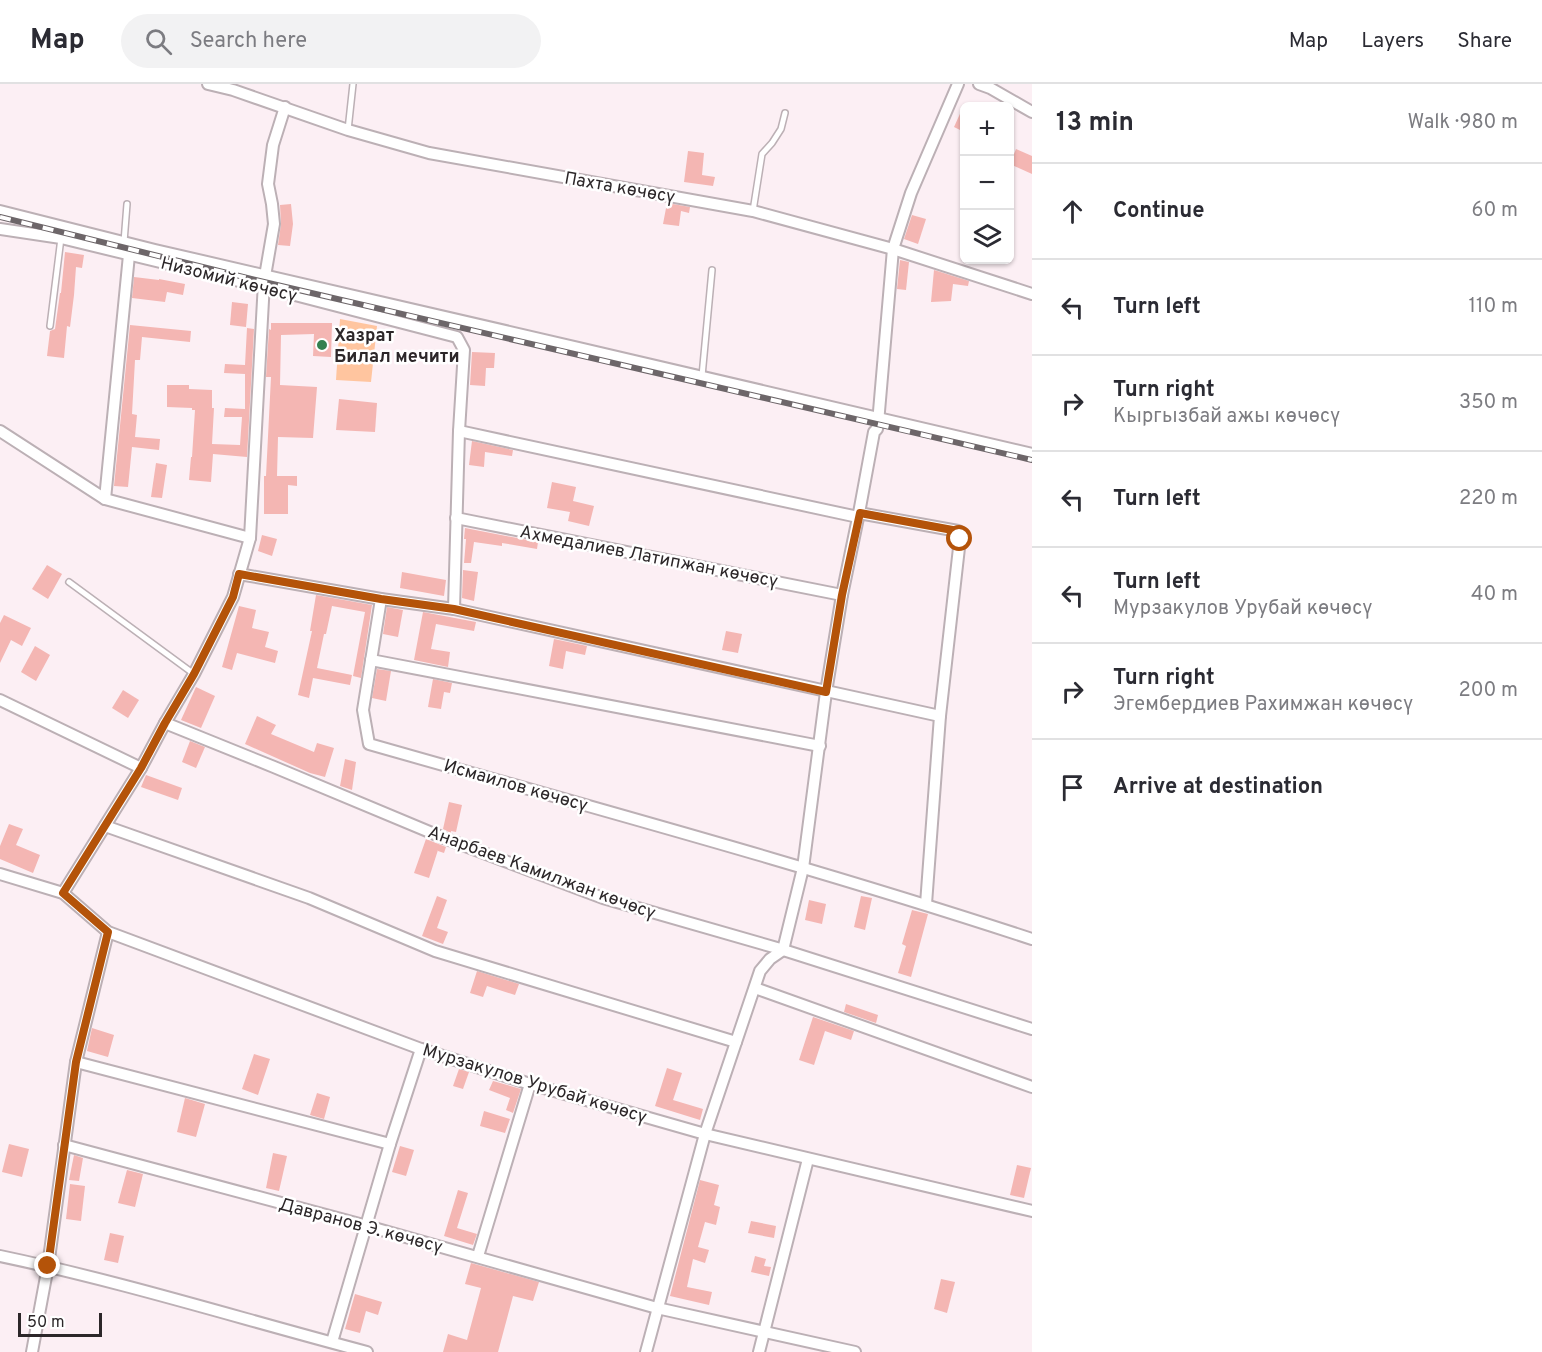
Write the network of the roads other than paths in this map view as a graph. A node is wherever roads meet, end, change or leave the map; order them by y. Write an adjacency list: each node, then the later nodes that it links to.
1 (208, 84): 6 (street, Пахта көчөсү)
2 (353, 84): 10 (lane)
3 (958, 84): 17 (street)
4 (979, 84): 5 (street)
5 (991, 86): 8 (street)
6 (236, 87): 7 (street, Пахта көчөсү)
7 (285, 107): 10 (street, Пахта көчөсү); 20 (street)
8 (1032, 112)
9 (784, 113): 13 (lane)
10 (348, 130): 13 (street, Пахта көчөсү)
11 (127, 204): 16 (lane)
12 (0, 211): 16 (street)
13 (753, 211): 17 (street, Пахта көчөсү)
14 (0, 229): 15 (street, Низомий көчөсү)
15 (61, 238): 18 (street, Низомий көчөсү); 23 (lane)
16 (124, 242): 20 (street)
17 (893, 249): 22 (street, Пахта көчөсү); 25 (street)
18 (129, 255): 21 (street, Низомий көчөсү); 29 (street)
19 (712, 270): 24 (lane)
20 (265, 275): 21 (street); 24 (street)
21 (264, 287): 27 (street, Низомий көчөсү); 32 (street)
22 (1032, 294)
23 (50, 326)
24 (702, 376): 25 (street)
25 (878, 418): 28 (street); 30 (street)
26 (0, 431): 29 (street)
27 (459, 431): 30 (street); 31 (street)
28 (1032, 454)
29 (105, 499): 32 (street)
30 (859, 515): 35 (street); 42 (street)
31 (456, 518): 35 (street, Ахмедалиев Латипжан көчөсү); 37 (street)
32 (250, 538): 33 (street)
33 (239, 574): 36 (street); 39 (street)
34 (69, 582): 39 (lane)
35 (842, 595): 40 (street)
36 (381, 599): 37 (street); 38 (street, Исмаилов көчөсү)
37 (454, 609): 40 (street)
38 (371, 660): 44 (street); 47 (street, Исмаилов көчөсү)
39 (194, 674): 43 (street)
40 (826, 692): 42 (street); 44 (street)
41 (0, 700): 45 (street)
42 (940, 716): 50 (street)
43 (165, 723): 45 (street); 53 (street, Анарбаев Камилжан көчөсү)
44 (820, 746): 47 (street)
45 (141, 768): 46 (street)
46 (105, 826): 49 (street); 56 (street)
47 (803, 868): 50 (street); 53 (street)
48 (0, 873): 49 (street)
49 (63, 893): 51 (street, Мурзакулов Урубай көчөсү)
50 (926, 904): 52 (street)
51 (108, 932): 57 (street, Мурзакулов Урубай көчөсү); 58 (street)
52 (1032, 939)
53 (783, 950): 54 (street); 55 (street, Анарбаев Камилжан көчөсү)
54 (754, 988): 56 (street); 60 (street)
55 (1032, 1029)
56 (736, 1042): 61 (street)
57 (421, 1049): 59 (street, Мурзакулов Урубай көчөсү); 62 (street)
58 (76, 1062): 62 (street); 63 (street)
59 (530, 1084): 61 (street, Мурзакулов Урубай көчөсү); 68 (street)
60 (1032, 1087)
61 (705, 1134): 64 (street, Мурзакулов Урубай көчөсү); 70 (street)
62 (390, 1144): 66 (street)
63 (64, 1146): 66 (street, Давранов Э. көчөсү); 69 (street)
64 (808, 1159): 65 (street, Мурзакулов Урубай көчөсү); 71 (street)
65 (1032, 1211)
66 (367, 1226): 68 (street, Давранов Э. көчөсү); 72 (street)
67 (0, 1256): 69 (street)
68 (478, 1256): 70 (street, Давранов Э. көчөсү)
69 (48, 1266): 72 (street); 74 (street)
70 (657, 1308): 71 (street, Давранов Э. көчөсү); 76 (street)
71 (764, 1332): 77 (street); 78 (street, Давранов Э. көчөсү)
72 (332, 1342): 73 (street)
73 (347, 1349): 75 (street)
74 (32, 1352)
75 (367, 1352)
76 (646, 1352)
77 (759, 1352)
78 (855, 1352)

